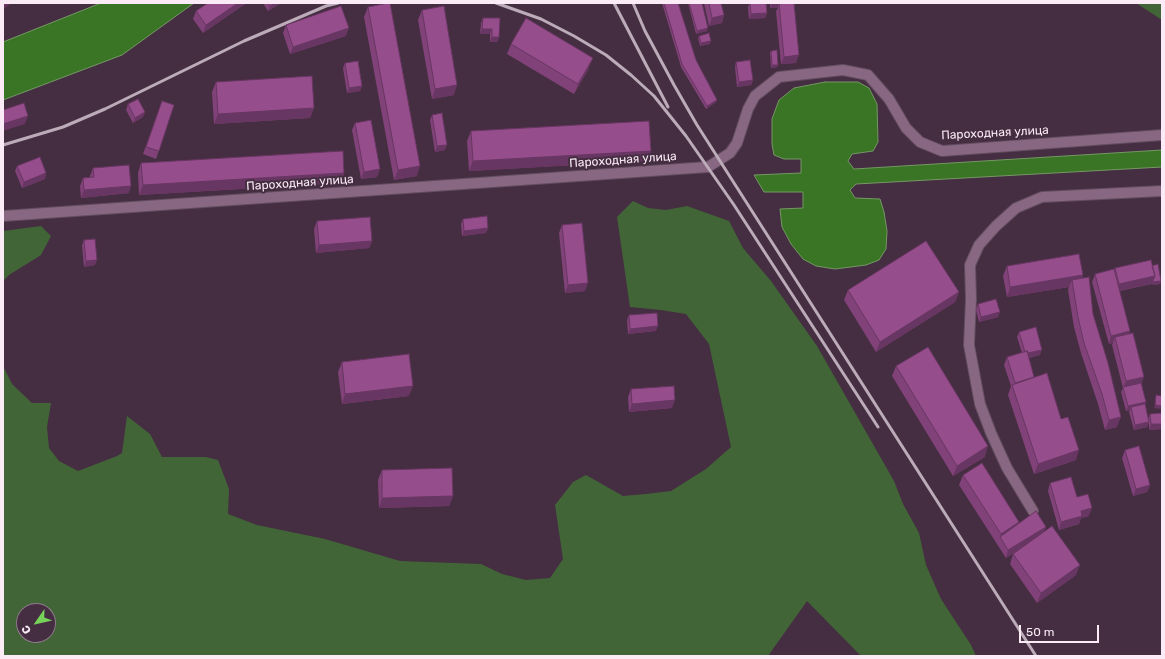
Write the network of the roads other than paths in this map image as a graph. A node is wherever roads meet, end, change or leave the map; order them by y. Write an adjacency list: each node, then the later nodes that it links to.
1 (1162, 135): 3 (street, Пароходная улица)
2 (1162, 191): 4 (street)
3 (3, 216)
4 (1033, 511)

